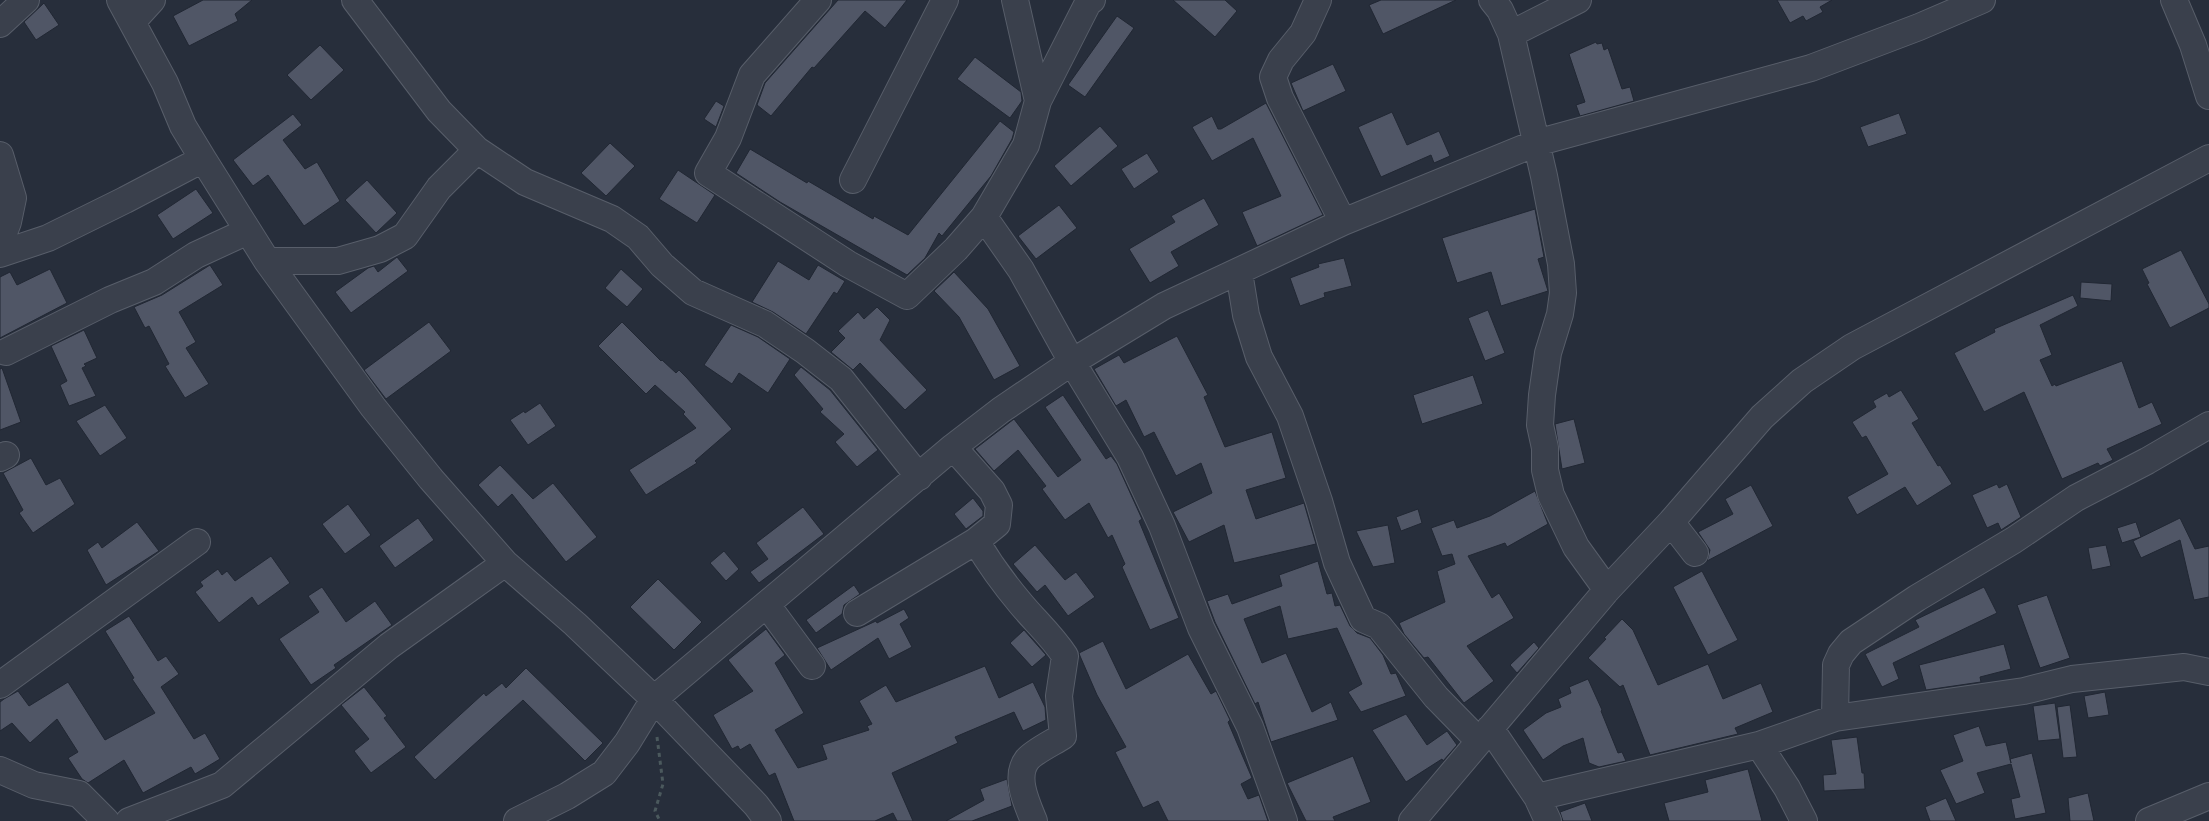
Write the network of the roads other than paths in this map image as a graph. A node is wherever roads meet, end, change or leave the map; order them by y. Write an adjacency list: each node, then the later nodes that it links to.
1 (26, 0): 14 (street)
2 (152, 0): 13 (street)
3 (355, 0): 20 (street)
4 (818, 0): 25 (street)
5 (945, 0): 24 (street)
6 (1015, 0): 18 (street)
7 (1085, 0): 18 (street)
8 (1318, 0): 26 (street)
9 (1492, 0): 15 (street)
10 (1578, 0): 15 (street)
11 (1982, 0): 19 (street)
12 (2174, 0): 16 (street)
13 (126, 11): 23 (street)
14 (0, 24)
15 (1511, 34): 19 (street)
16 (2201, 44): 17 (street)
17 (2209, 96)
18 (1038, 101): 25 (street)
19 (1536, 143): 26 (street); 42 (street)
20 (477, 150): 30 (street); 36 (street)
21 (0, 155): 28 (street)
22 (2209, 158): 37 (street)
23 (203, 159): 27 (street); 29 (street)
24 (853, 180)
25 (984, 217): 33 (street)
26 (1343, 222): 31 (street)
27 (248, 231): 30 (street); 32 (street)
28 (0, 243)
29 (0, 254)
30 (267, 261): 41 (street)
31 (1239, 272): 33 (street); 50 (street)
32 (6, 352)
33 (1072, 362): 35 (street); 61 (street)
34 (2209, 425): 49 (street)
35 (953, 447): 36 (street); 38 (street)
36 (919, 477): 43 (street)
37 (1671, 522): 40 (street); 42 (street)
38 (976, 541): 44 (street); 60 (street)
39 (197, 542): 47 (street)
40 (1695, 553)
41 (505, 563): 48 (street); 57 (street)
42 (1607, 590): 50 (street)
43 (767, 605): 45 (street); 48 (street)
44 (857, 614)
45 (812, 666)
46 (2209, 672): 49 (street)
47 (0, 685)
48 (654, 699): 58 (street); 59 (street)
49 (1835, 718): 51 (street)
50 (1484, 735): 54 (street); 62 (street)
51 (1759, 745): 54 (street); 55 (street)
52 (0, 770): 56 (street)
53 (2209, 796): 64 (street)
54 (1537, 797): 63 (street)
55 (1805, 820)
56 (106, 821)
57 (129, 821)
58 (517, 821)
59 (768, 821)
60 (1034, 821)
61 (1284, 821)
62 (1412, 821)
63 (1548, 821)
64 (2149, 821)

